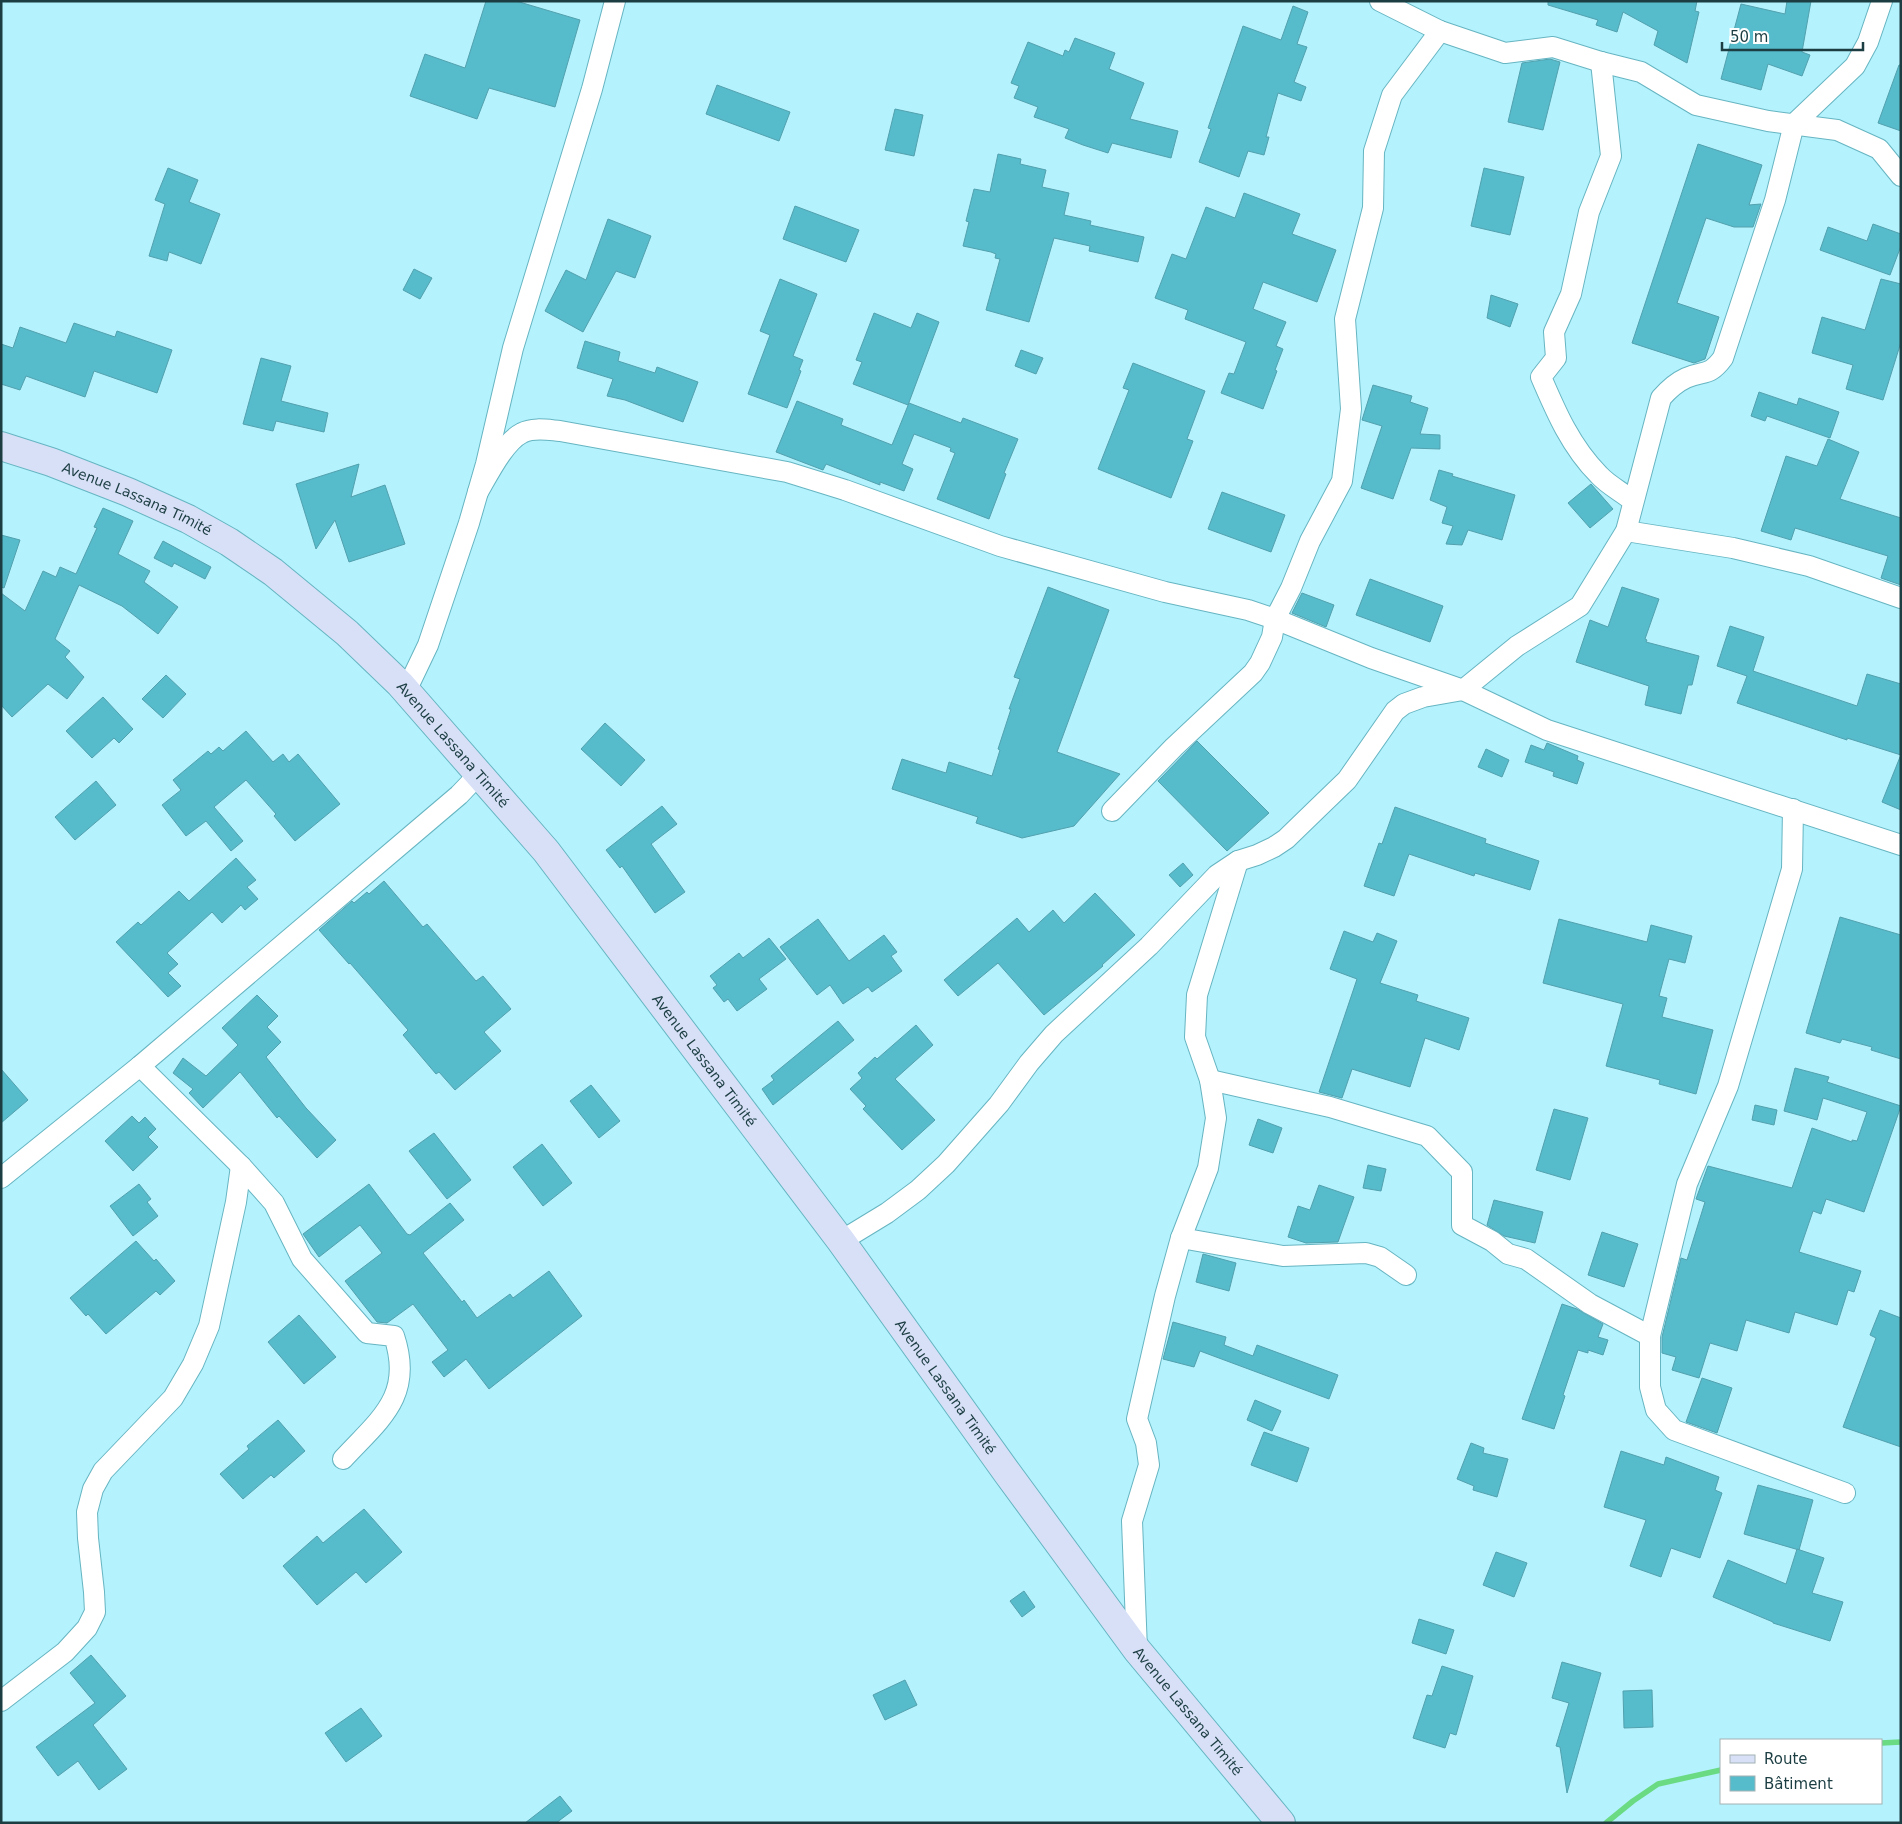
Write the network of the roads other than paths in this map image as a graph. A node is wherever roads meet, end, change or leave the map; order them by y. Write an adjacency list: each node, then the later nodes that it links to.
1 (615, 1): 9 (street)
2 (1380, 1): 4 (street)
3 (1882, 1): 6 (street)
4 (1440, 31): 5 (street); 13 (street)
5 (1601, 62): 6 (street); 10 (street)
6 (1794, 124): 7 (street); 10 (street)
7 (1901, 176)
8 (1, 446): 15 (street, Avenue Lassana Timité)
9 (478, 492): 13 (street); 15 (street)
10 (1633, 501): 11 (street)
11 (1626, 531): 12 (street); 14 (street)
12 (1901, 598)
13 (1276, 618): 14 (street); 18 (street)
14 (1463, 690): 17 (street); 20 (street)
15 (406, 691): 16 (street, Avenue Lassana Timité)
16 (479, 774): 21 (street); 26 (street, Avenue Lassana Timité)
17 (1793, 810): 19 (street); 28 (street)
18 (1112, 811)
19 (1901, 845)
20 (1238, 860): 22 (street); 26 (street)
21 (140, 1066): 23 (street); 24 (street)
22 (1210, 1080): 25 (street); 28 (street)
23 (241, 1166): 29 (street); 32 (street)
24 (1, 1178)
25 (1181, 1238): 27 (street); 31 (street)
26 (841, 1242): 31 (street, Avenue Lassana Timité)
27 (1406, 1275)
28 (1650, 1336): 30 (street)
29 (343, 1460)
30 (1845, 1493)
31 (1137, 1650): 33 (street, Avenue Lassana Timité)
32 (1, 1701)
33 (1281, 1823)

